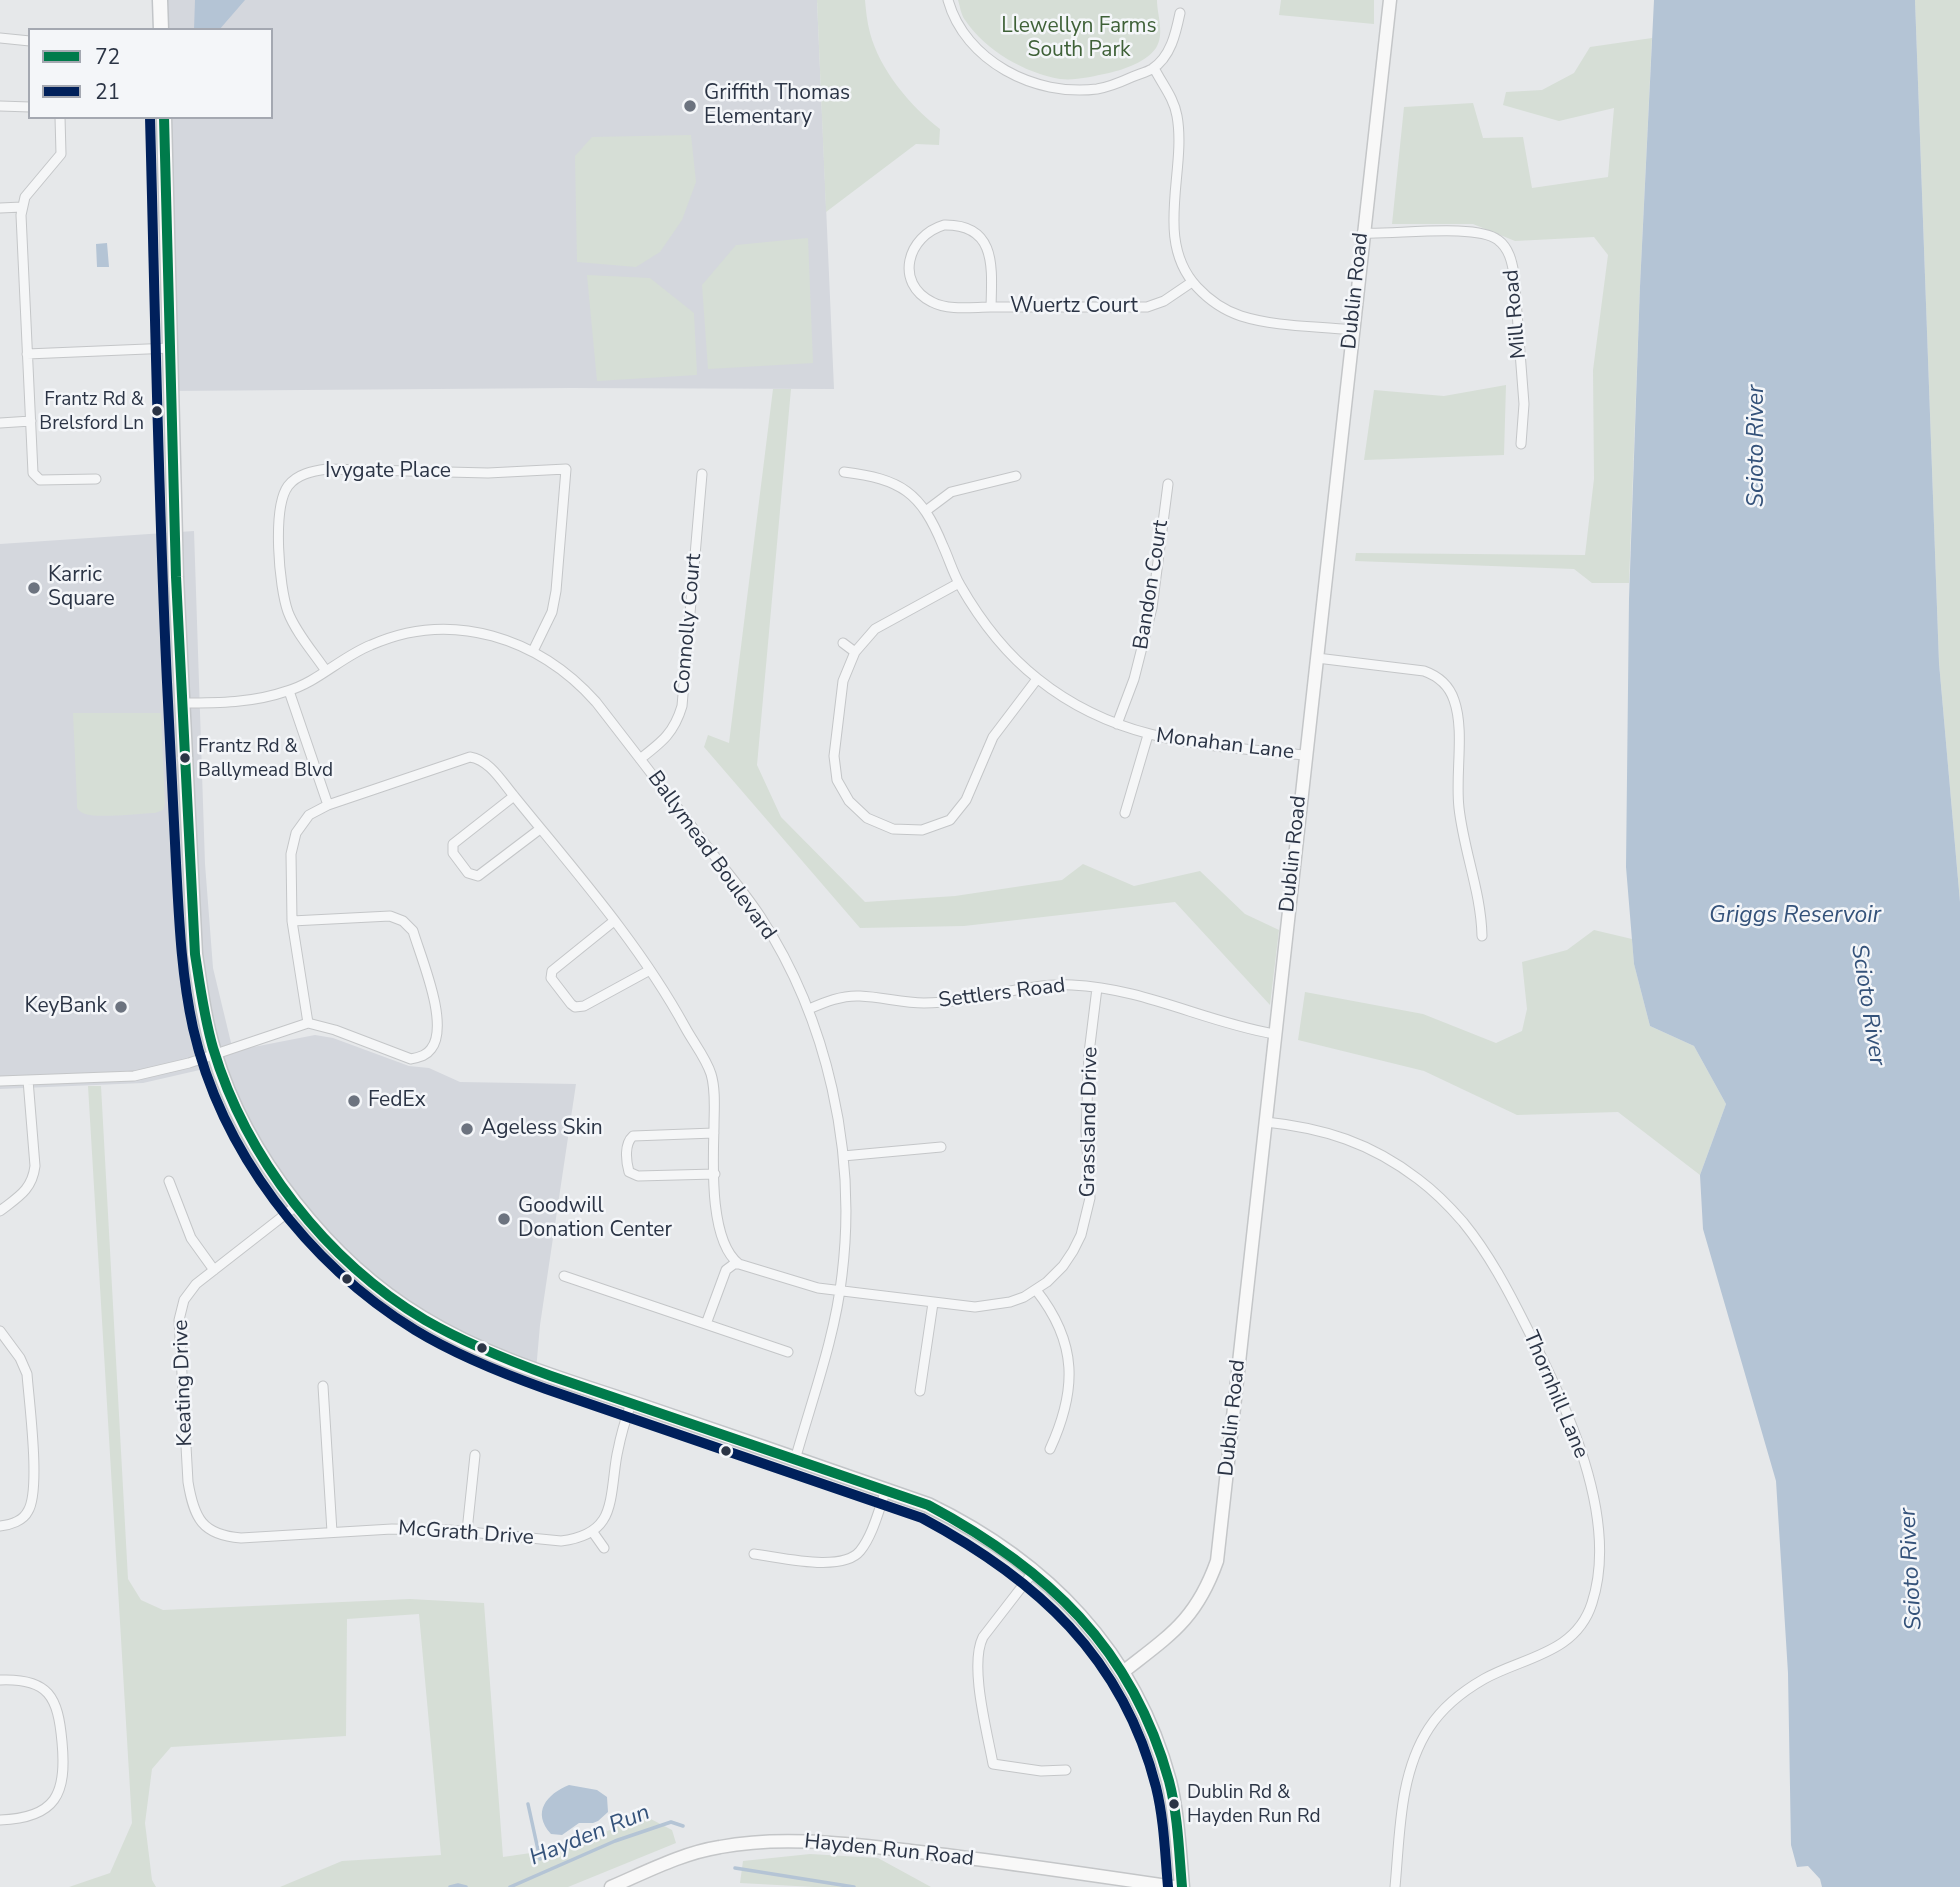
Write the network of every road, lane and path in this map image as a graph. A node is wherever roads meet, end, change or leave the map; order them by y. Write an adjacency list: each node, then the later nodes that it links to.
1 (160, 0): 5 (main road)
2 (947, 0): 8 (street)
3 (1390, 0): 15 (main road, Dublin Road)
4 (1180, 13): 8 (street)
5 (161, 28)
6 (0, 38): 7 (street)
7 (28, 41)
8 (1154, 68): 16 (street)
9 (0, 106): 10 (street)
10 (28, 107)
11 (60, 119): 13 (street)
12 (164, 119): 19 (main road)
13 (22, 207): 14 (street); 20 (street)
14 (0, 208)
15 (1362, 233): 18 (main road, Dublin Road); 23 (street, Mill Road)
16 (1192, 282): 17 (street, Wuertz Court); 18 (street)
17 (991, 307): 17 (street, Wuertz Court)
18 (1352, 330): 34 (main road, Dublin Road)
19 (171, 348): 20 (street); 38 (main road)
20 (27, 354): 21 (street)
21 (31, 421): 22 (street); 27 (street)
22 (0, 423)
23 (1521, 444)
24 (844, 472): 29 (street, Monahan Lane)
25 (702, 474): 42 (street, Connolly Court)
26 (1016, 476): 29 (street)
27 (96, 479)
28 (1168, 484): 39 (street, Bandon Court)
29 (927, 510): 30 (street, Monahan Lane)
30 (958, 583): 33 (street); 36 (street, Monahan Lane)
31 (843, 643): 33 (street)
32 (533, 651): 35 (street, Ballymead Boulevard); 35 (street, Ivygate Place); 42 (street, Ballymead Boulevard)
33 (855, 652): 36 (street)
34 (1317, 658): 41 (main road, Dublin Road); 49 (street)
35 (326, 671): 37 (street, Ballymead Boulevard)
36 (1037, 679): 39 (street, Monahan Lane)
37 (289, 691): 38 (street, Ballymead Boulevard); 44 (street)
38 (182, 703): 55 (main road)
39 (1117, 724): 40 (street, Monahan Lane)
40 (1148, 735): 41 (street, Monahan Lane); 45 (street)
41 (1305, 755): 54 (main road, Dublin Road)
42 (640, 759): 52 (street, Ballymead Boulevard)
43 (514, 796): 44 (street); 46 (street); 46 (street)
44 (328, 804): 47 (street)
45 (1125, 813)
46 (541, 829): 48 (street)
47 (292, 920): 53 (street); 53 (street)
48 (614, 921): 50 (street); 50 (street)
49 (1482, 936)
50 (650, 970): 59 (street)
51 (1097, 988): 52 (street, Settlers Road); 54 (street, Settlers Road); 69 (street, Grassland Drive)
52 (809, 1009): 61 (street, Ballymead Boulevard)
53 (308, 1023): 55 (street)
54 (1274, 1034): 58 (main road, Dublin Road)
55 (214, 1054): 56 (street); 64 (main road)
56 (27, 1080): 57 (street); 65 (street)
57 (0, 1081)
58 (1266, 1122): 90 (main road, Dublin Road); 97 (street, Thornhill Lane)
59 (714, 1133): 62 (street); 62 (street)
60 (941, 1147): 61 (street)
61 (843, 1156): 70 (street, Ballymead Boulevard)
62 (715, 1174): 66 (street)
63 (169, 1181): 67 (street)
64 (296, 1206): 67 (street, Keating Drive); 77 (main road)
65 (0, 1211)
66 (739, 1264): 70 (street, Grassland Drive); 72 (street)
67 (214, 1270): 83 (street, Keating Drive)
68 (564, 1276): 72 (street)
69 (1036, 1290): 71 (street, Grassland Drive); 78 (street)
70 (839, 1292): 71 (street, Grassland Drive); 80 (street, Ballymead Boulevard)
71 (933, 1303): 76 (street)
72 (706, 1324): 74 (street)
73 (0, 1331): 82 (street)
74 (788, 1352)
75 (323, 1386): 86 (street)
76 (920, 1391)
77 (631, 1403): 80 (main road); 85 (street)
78 (1049, 1449)
79 (475, 1455): 84 (street)
80 (795, 1460): 81 (main road)
81 (886, 1490): 88 (street); 89 (main road)
82 (0, 1526)
83 (204, 1527): 86 (street, McGrath Drive)
84 (467, 1531): 85 (street, McGrath Drive); 86 (street, McGrath Drive)
85 (592, 1531): 87 (street)
86 (332, 1532)
87 (604, 1548)
88 (754, 1554)
89 (1034, 1571): 90 (main road); 92 (street)
90 (1123, 1672): 96 (main road)
91 (0, 1680): 93 (street)
92 (1066, 1770)
93 (0, 1820)
94 (611, 1887): 95 (main road, Hayden Run Road)
95 (1174, 1887)
96 (1182, 1887)
97 (1395, 1887)

